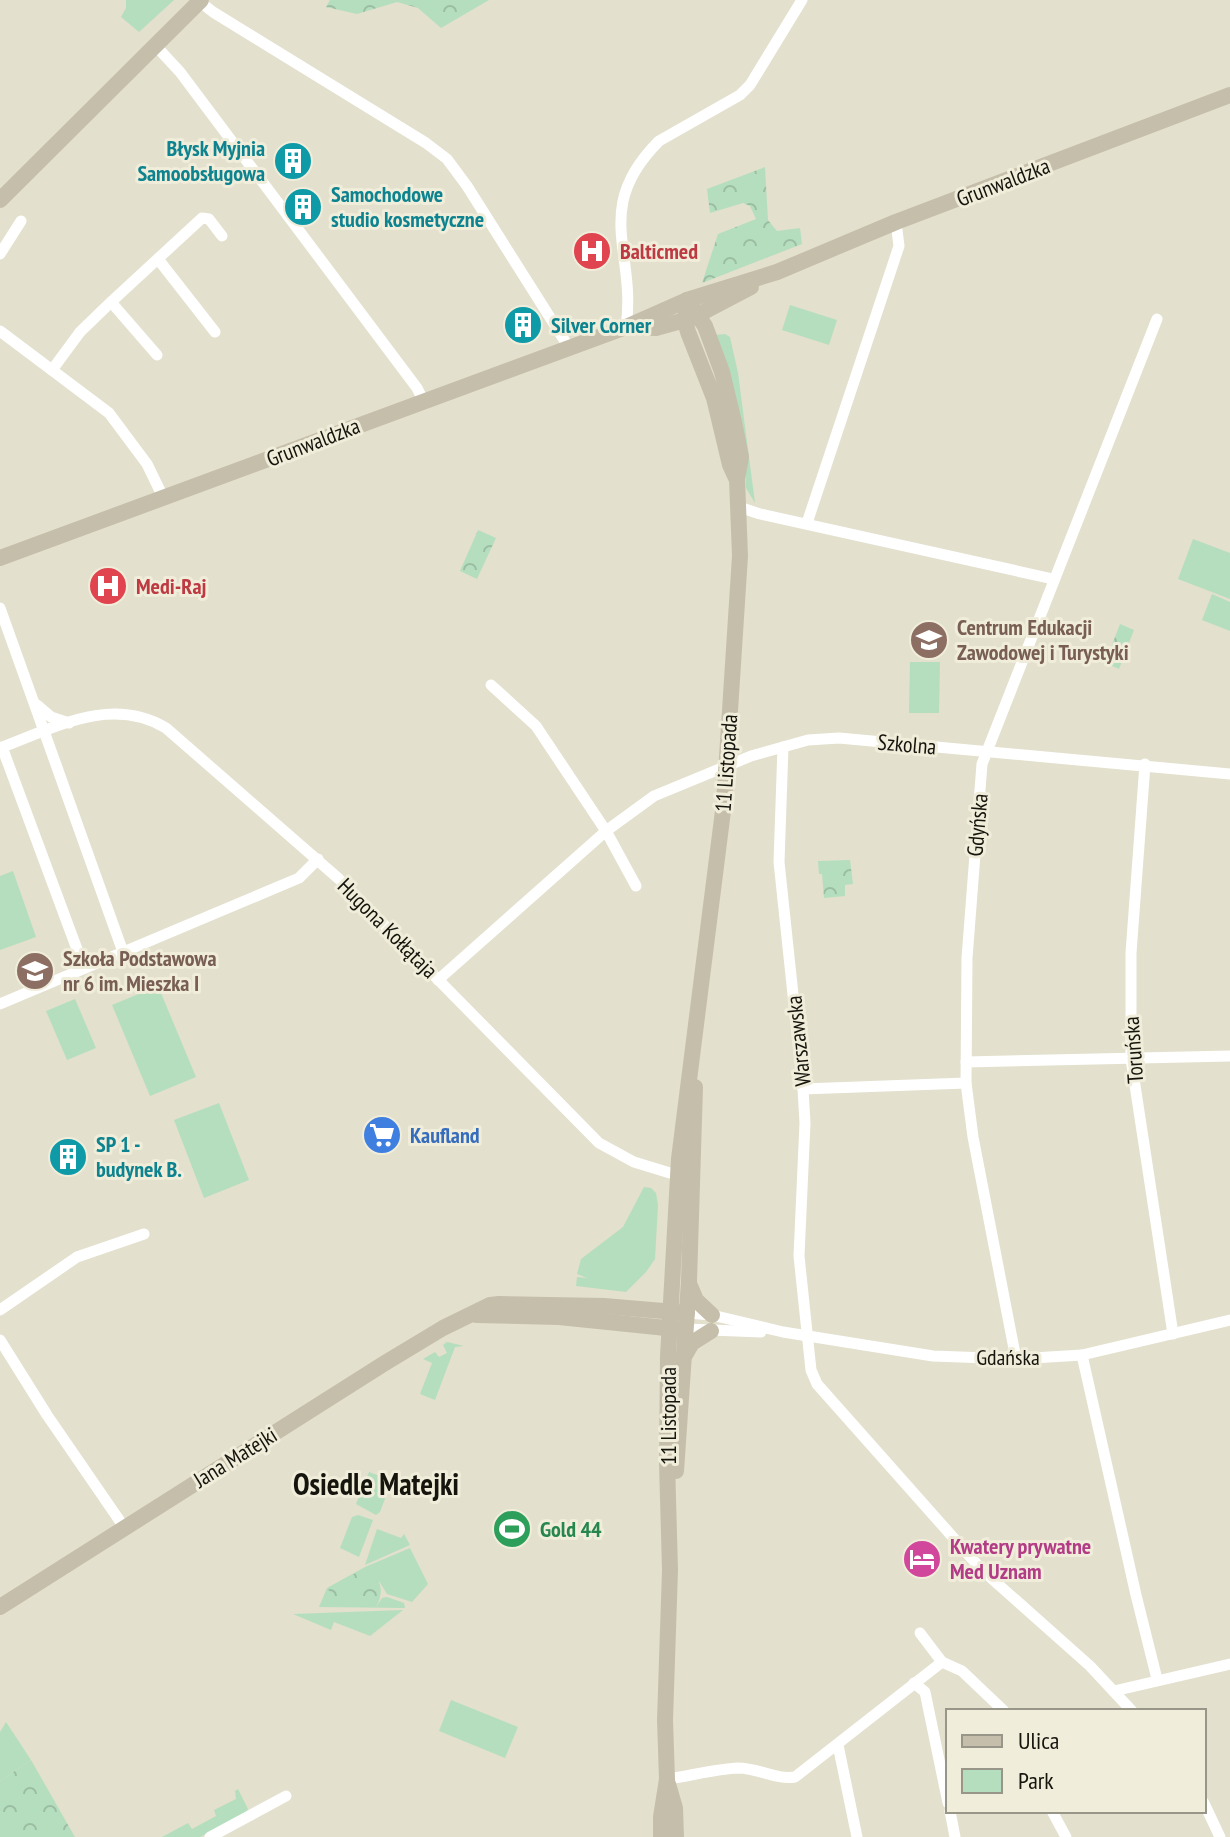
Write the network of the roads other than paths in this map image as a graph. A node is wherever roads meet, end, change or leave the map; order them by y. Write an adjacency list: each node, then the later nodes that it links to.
1 (802, 0): 16 (street)
2 (200, 1): 3 (street); 21 (street)
3 (155, 45): 5 (street); 25 (street)
4 (1230, 95): 7 (street, Grunwaldzka)
5 (0, 200)
6 (21, 221): 9 (street)
7 (896, 222): 11 (street, Grunwaldzka); 28 (street)
8 (222, 236): 10 (street)
9 (0, 254)
10 (158, 259): 13 (street); 19 (street)
11 (777, 272): 12 (street, Grunwaldzka); 14 (street, Grunwaldzka)
12 (687, 300): 14 (street, 11 Listopada); 16 (street, Grunwaldzka)
13 (111, 302): 22 (street); 23 (street)
14 (692, 318): 17 (street, Grunwaldzka); 20 (street, 11 Listopada); 24 (street, 11 Listopada)
15 (1157, 319): 30 (street, Gdyńska)
16 (626, 327): 17 (street, Grunwaldzka); 21 (street, Grunwaldzka)
17 (656, 328): 20 (street)
18 (0, 331): 23 (street)
19 (215, 332)
20 (690, 338): 24 (street, 11 Listopada)
21 (568, 346): 25 (street, Grunwaldzka)
22 (157, 355)
23 (52, 370): 26 (street)
24 (720, 397): 27 (street, 11 Listopada)
25 (423, 400): 26 (street, Grunwaldzka)
26 (164, 499): 29 (street, Grunwaldzka)
27 (739, 507): 28 (street); 40 (street, 11 Listopada)
28 (807, 523): 30 (street)
29 (0, 558)
30 (1053, 579): 38 (street, Gdyńska)
31 (0, 608): 33 (street)
32 (491, 685): 42 (street)
33 (34, 702): 34 (street); 35 (street)
34 (69, 723): 35 (street, Hugona Kołłątaja); 43 (street, Hugona Kołłątaja)
35 (46, 731): 37 (street, Hugona Kołłątaja); 45 (street)
36 (783, 747): 38 (street, Szkolna); 40 (street, Szkolna); 53 (street, Warszawska)
37 (1, 748): 46 (street)
38 (988, 751): 39 (street, Szkolna); 51 (street, Gdyńska)
39 (1145, 764): 41 (street, Szkolna); 50 (street, Toruńska)
40 (727, 766): 42 (street, Szkolna); 54 (street, 11 Listopada)
41 (1230, 774)
42 (606, 831): 44 (street); 47 (street, Szkolna)
43 (318, 859): 45 (street); 47 (street, Hugona Kołłątaja)
44 (636, 886)
45 (123, 952): 46 (street)
46 (84, 968): 48 (street)
47 (438, 980): 54 (street, Hugona Kołłątaja)
48 (0, 1004)
49 (1230, 1056): 50 (street)
50 (1131, 1059): 51 (street); 62 (street, Toruńska)
51 (966, 1062): 52 (street, Gdyńska)
52 (966, 1083): 53 (street); 67 (street, Gdyńska)
53 (803, 1089): 63 (street, Warszawska)
54 (685, 1177): 56 (street, 11 Listopada)
55 (144, 1234): 57 (street)
56 (680, 1281): 58 (street); 60 (street, 11 Listopada); 61 (street)
57 (0, 1310)
58 (644, 1317): 60 (street, Jana Matejki); 66 (street); 68 (street, Jana Matejki)
59 (1230, 1320): 62 (street, Gdańska)
60 (678, 1321): 61 (street, Gdańska); 66 (street, 11 Listopada)
61 (712, 1323): 63 (street, Gdańska); 66 (street)
62 (1173, 1334): 65 (street, Gdańska)
63 (807, 1336): 67 (street, Gdańska); 75 (street, Warszawska)
64 (0, 1340): 68 (street)
65 (1082, 1355): 67 (street, Gdańska); 73 (street)
66 (676, 1356): 79 (street, 11 Listopada)
67 (1016, 1359)
68 (124, 1527): 69 (street, Jana Matejki)
69 (0, 1607)
70 (920, 1633): 71 (street)
71 (942, 1662): 74 (street); 76 (street)
72 (1230, 1664): 73 (street)
73 (1157, 1679): 75 (street)
74 (914, 1683): 78 (street); 80 (street)
75 (1114, 1691): 77 (street, Warszawska)
76 (1002, 1709)
77 (1130, 1709)
78 (838, 1745): 79 (street); 88 (street)
79 (667, 1779): 86 (street, 11 Listopada); 87 (street, 11 Listopada)
80 (946, 1793)
81 (286, 1796): 85 (street)
82 (1206, 1807): 91 (street)
83 (950, 1813): 89 (street)
84 (1053, 1813): 90 (street)
85 (210, 1837)
86 (661, 1837)
87 (676, 1837)
88 (857, 1837)
89 (955, 1837)
90 (1066, 1837)
91 (1220, 1837)

